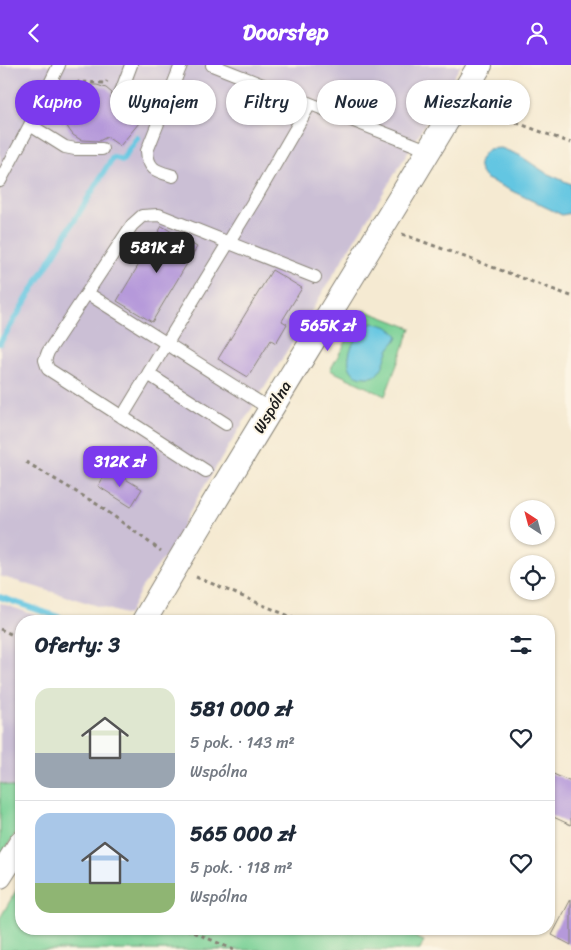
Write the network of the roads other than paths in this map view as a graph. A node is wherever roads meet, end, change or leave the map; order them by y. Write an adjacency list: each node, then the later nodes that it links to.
1 (59, 65): 6 (lane)
2 (131, 65): 7 (lane)
3 (181, 65): 12 (lane)
4 (212, 65): 8 (lane)
5 (480, 65): 11 (street, Wspólna)
6 (52, 80)
7 (125, 80)
8 (310, 104): 11 (lane); 14 (lane)
9 (30, 125): 10 (lane); 13 (lane)
10 (102, 149)
11 (430, 151): 19 (street, Wspólna)
12 (173, 177)
13 (0, 181)
14 (228, 242): 15 (lane); 16 (lane); 17 (lane)
15 (315, 277)
16 (87, 293): 17 (lane); 20 (lane)
17 (167, 343): 18 (lane); 19 (lane)
18 (148, 374): 20 (lane); 21 (lane)
19 (270, 409): 23 (street, Wspólna)
20 (122, 417): 22 (lane)
21 (226, 424)
22 (206, 471)
23 (148, 615)
24 (15, 852): 25 (street)
25 (0, 876)

